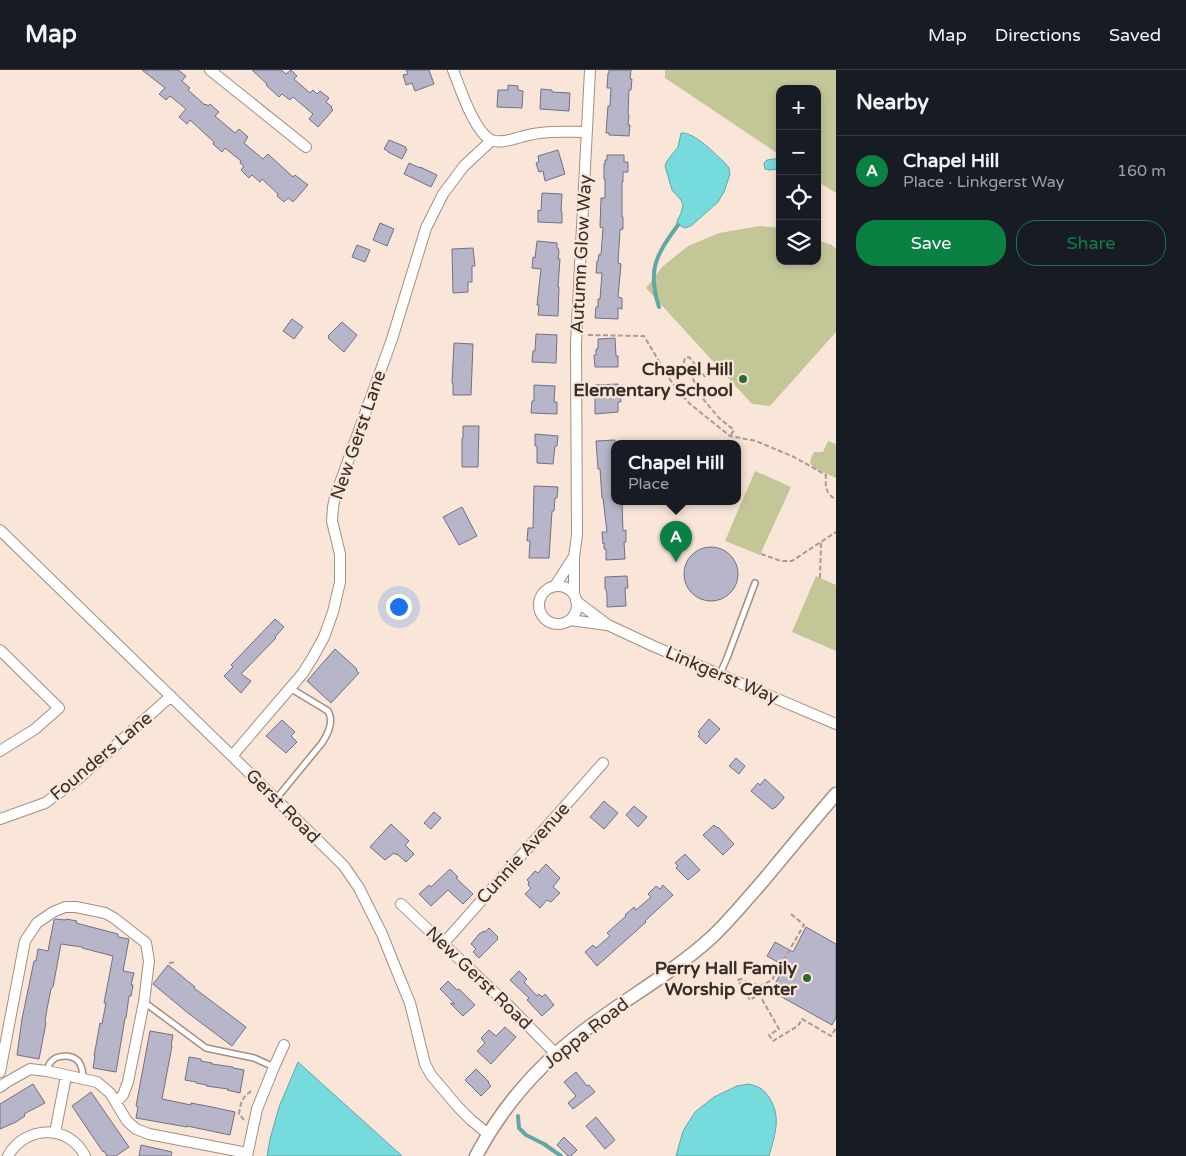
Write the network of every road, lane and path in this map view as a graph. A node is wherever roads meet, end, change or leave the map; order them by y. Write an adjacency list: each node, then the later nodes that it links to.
1 (210, 70): 6 (street)
2 (453, 70): 5 (street)
3 (590, 70): 4 (street, Autumn Glow Way)
4 (586, 132): 5 (street); 15 (street, Autumn Glow Way)
5 (492, 140): 24 (street, New Gerst Lane)
6 (306, 147)
7 (588, 335): 9 (path)
8 (705, 377): 9 (path)
9 (730, 436): 10 (path)
10 (836, 500)
11 (0, 530): 25 (street, Gerst Road)
12 (836, 532): 13 (path)
13 (821, 542): 14 (path); 16 (path)
14 (762, 554)
15 (574, 557): 18 (street, Autumn Glow Way); 19 (street, Autumn Glow Way)
16 (820, 578)
17 (755, 583): 23 (lane)
18 (555, 586): 19 (street); 20 (street)
19 (575, 598): 20 (street); 21 (street, Linkgerst Way)
20 (570, 620): 21 (street, Linkgerst Way)
21 (608, 625): 23 (street, Linkgerst Way)
22 (0, 650): 27 (street)
23 (720, 675): 26 (street, Linkgerst Way)
24 (290, 688): 28 (street, New Gerst Lane); 31 (lane)
25 (171, 696): 28 (street, Gerst Road); 32 (street, Founders Lane)
26 (836, 724)
27 (0, 751)
28 (232, 756): 31 (street, Gerst Road)
29 (603, 763): 35 (street, Cunnie Avenue)
30 (836, 794): 41 (street, Joppa Road)
31 (276, 799): 53 (street, Gerst Road)
32 (0, 819)
33 (401, 904): 35 (street, New Gerst Road)
34 (791, 914): 39 (path)
35 (443, 944): 41 (street, New Gerst Road)
36 (175, 962): 37 (path)
37 (169, 963)
38 (144, 1002): 42 (lane); 45 (street); 48 (street)
39 (836, 1028)
40 (284, 1045): 42 (street)
41 (555, 1053): 53 (street, Joppa Road)
42 (274, 1067): 56 (street)
43 (47, 1071): 44 (street); 45 (street); 46 (lane)
44 (66, 1076): 46 (street); 52 (street)
45 (2, 1078)
46 (83, 1079): 48 (street)
47 (253, 1090): 50 (path)
48 (116, 1102): 56 (street)
49 (236, 1102): 50 (path)
50 (240, 1104): 51 (path)
51 (244, 1120)
52 (54, 1133): 54 (street); 57 (street)
53 (488, 1134): 58 (street, Joppa Road)
54 (10, 1153): 55 (street)
55 (0, 1154)
56 (247, 1154)
57 (85, 1156)
58 (476, 1156)

